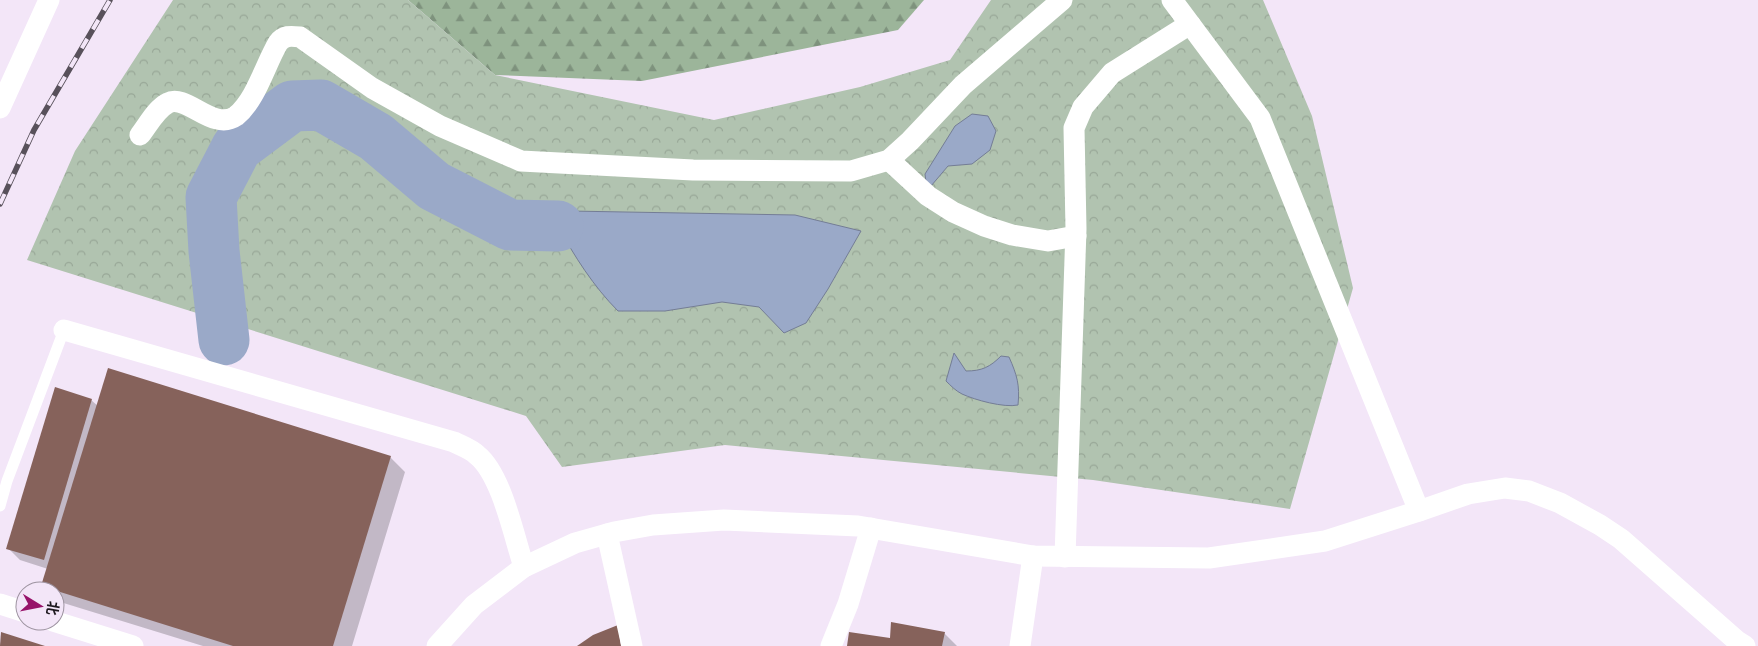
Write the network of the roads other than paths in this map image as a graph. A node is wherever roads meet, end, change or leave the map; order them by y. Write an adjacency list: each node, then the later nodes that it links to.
1 (49, 0): 5 (street)
2 (1062, 0): 7 (street)
3 (1172, 0): 4 (street)
4 (1190, 24): 8 (street); 11 (street)
5 (0, 108)
6 (140, 135): 7 (street)
7 (890, 160): 8 (street)
8 (1076, 236): 15 (street)
9 (64, 330): 10 (lane); 16 (street)
10 (0, 506)
11 (1419, 511): 15 (street); 25 (street)
12 (871, 528): 13 (street); 14 (street); 23 (street)
13 (607, 534): 16 (street); 22 (street)
14 (1033, 556): 15 (street); 24 (street)
15 (1065, 556)
16 (524, 567): 21 (street)
17 (0, 604): 18 (street)
18 (15, 609)
19 (65, 625): 20 (street)
20 (134, 646)
21 (437, 646)
22 (632, 646)
23 (831, 646)
24 (1020, 646)
25 (1745, 646)

